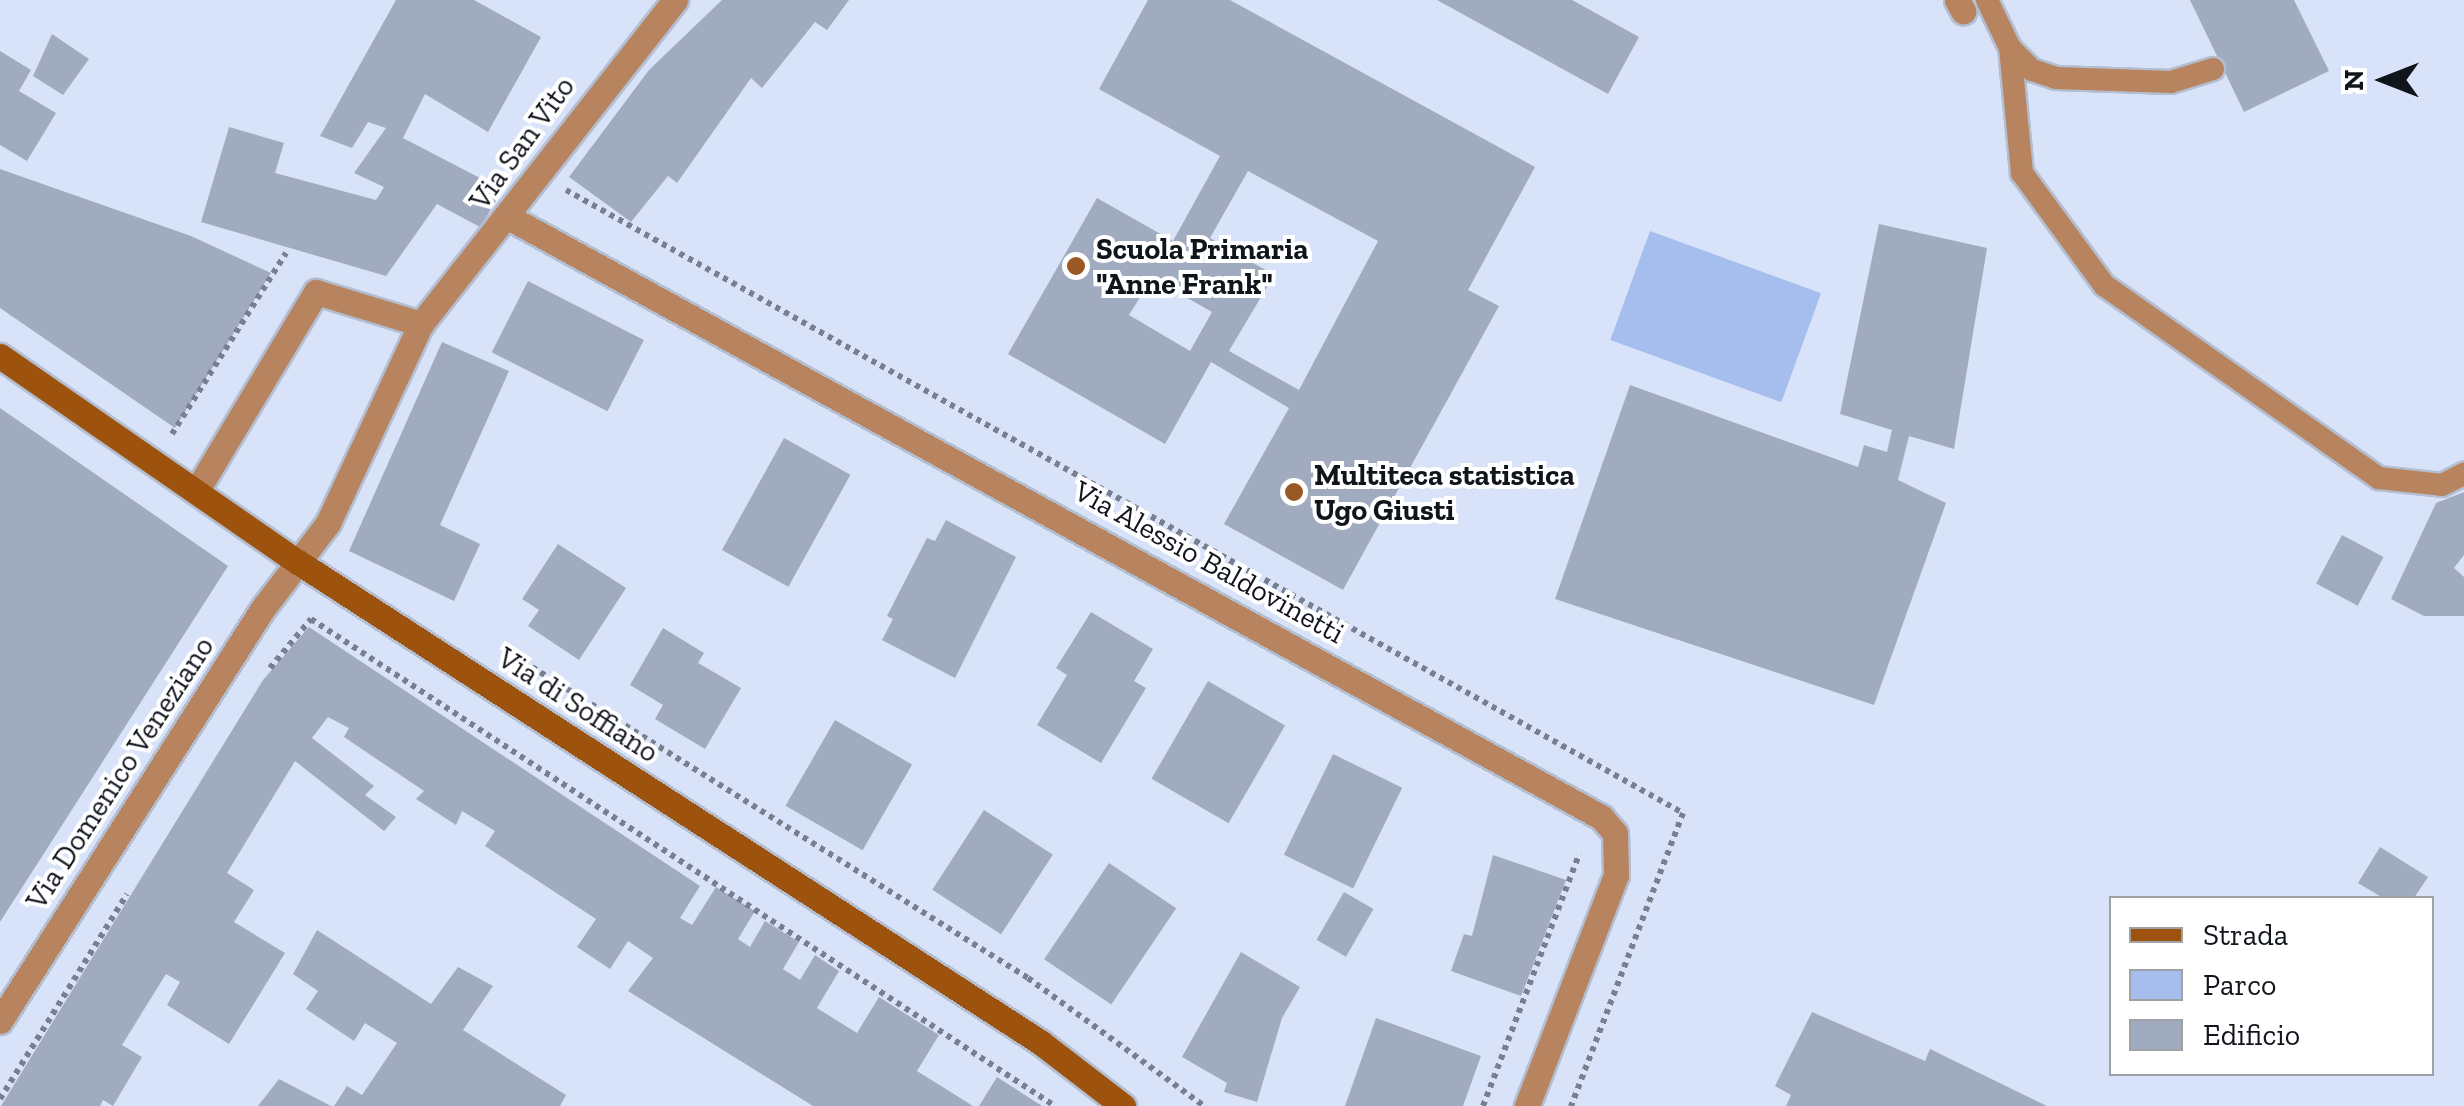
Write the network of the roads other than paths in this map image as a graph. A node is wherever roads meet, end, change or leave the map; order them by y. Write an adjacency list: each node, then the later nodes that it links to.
1 (675, 0): 5 (street, Via San Vito)
2 (1987, 0): 3 (lane)
3 (2010, 48): 4 (lane); 8 (lane)
4 (2213, 70)
5 (510, 218): 6 (street, Via San Vito); 13 (street, Via Alessio Baldovinetti)
6 (421, 324): 9 (street); 10 (street, Via San Vito)
7 (0, 356): 9 (street, Via di Soffiano)
8 (2464, 474)
9 (197, 490): 10 (street, Via di Soffiano)
10 (298, 562): 11 (street, Via Domenico Veneziano); 12 (street, Via di Soffiano)
11 (0, 1021)
12 (1123, 1106)
13 (1527, 1106)

